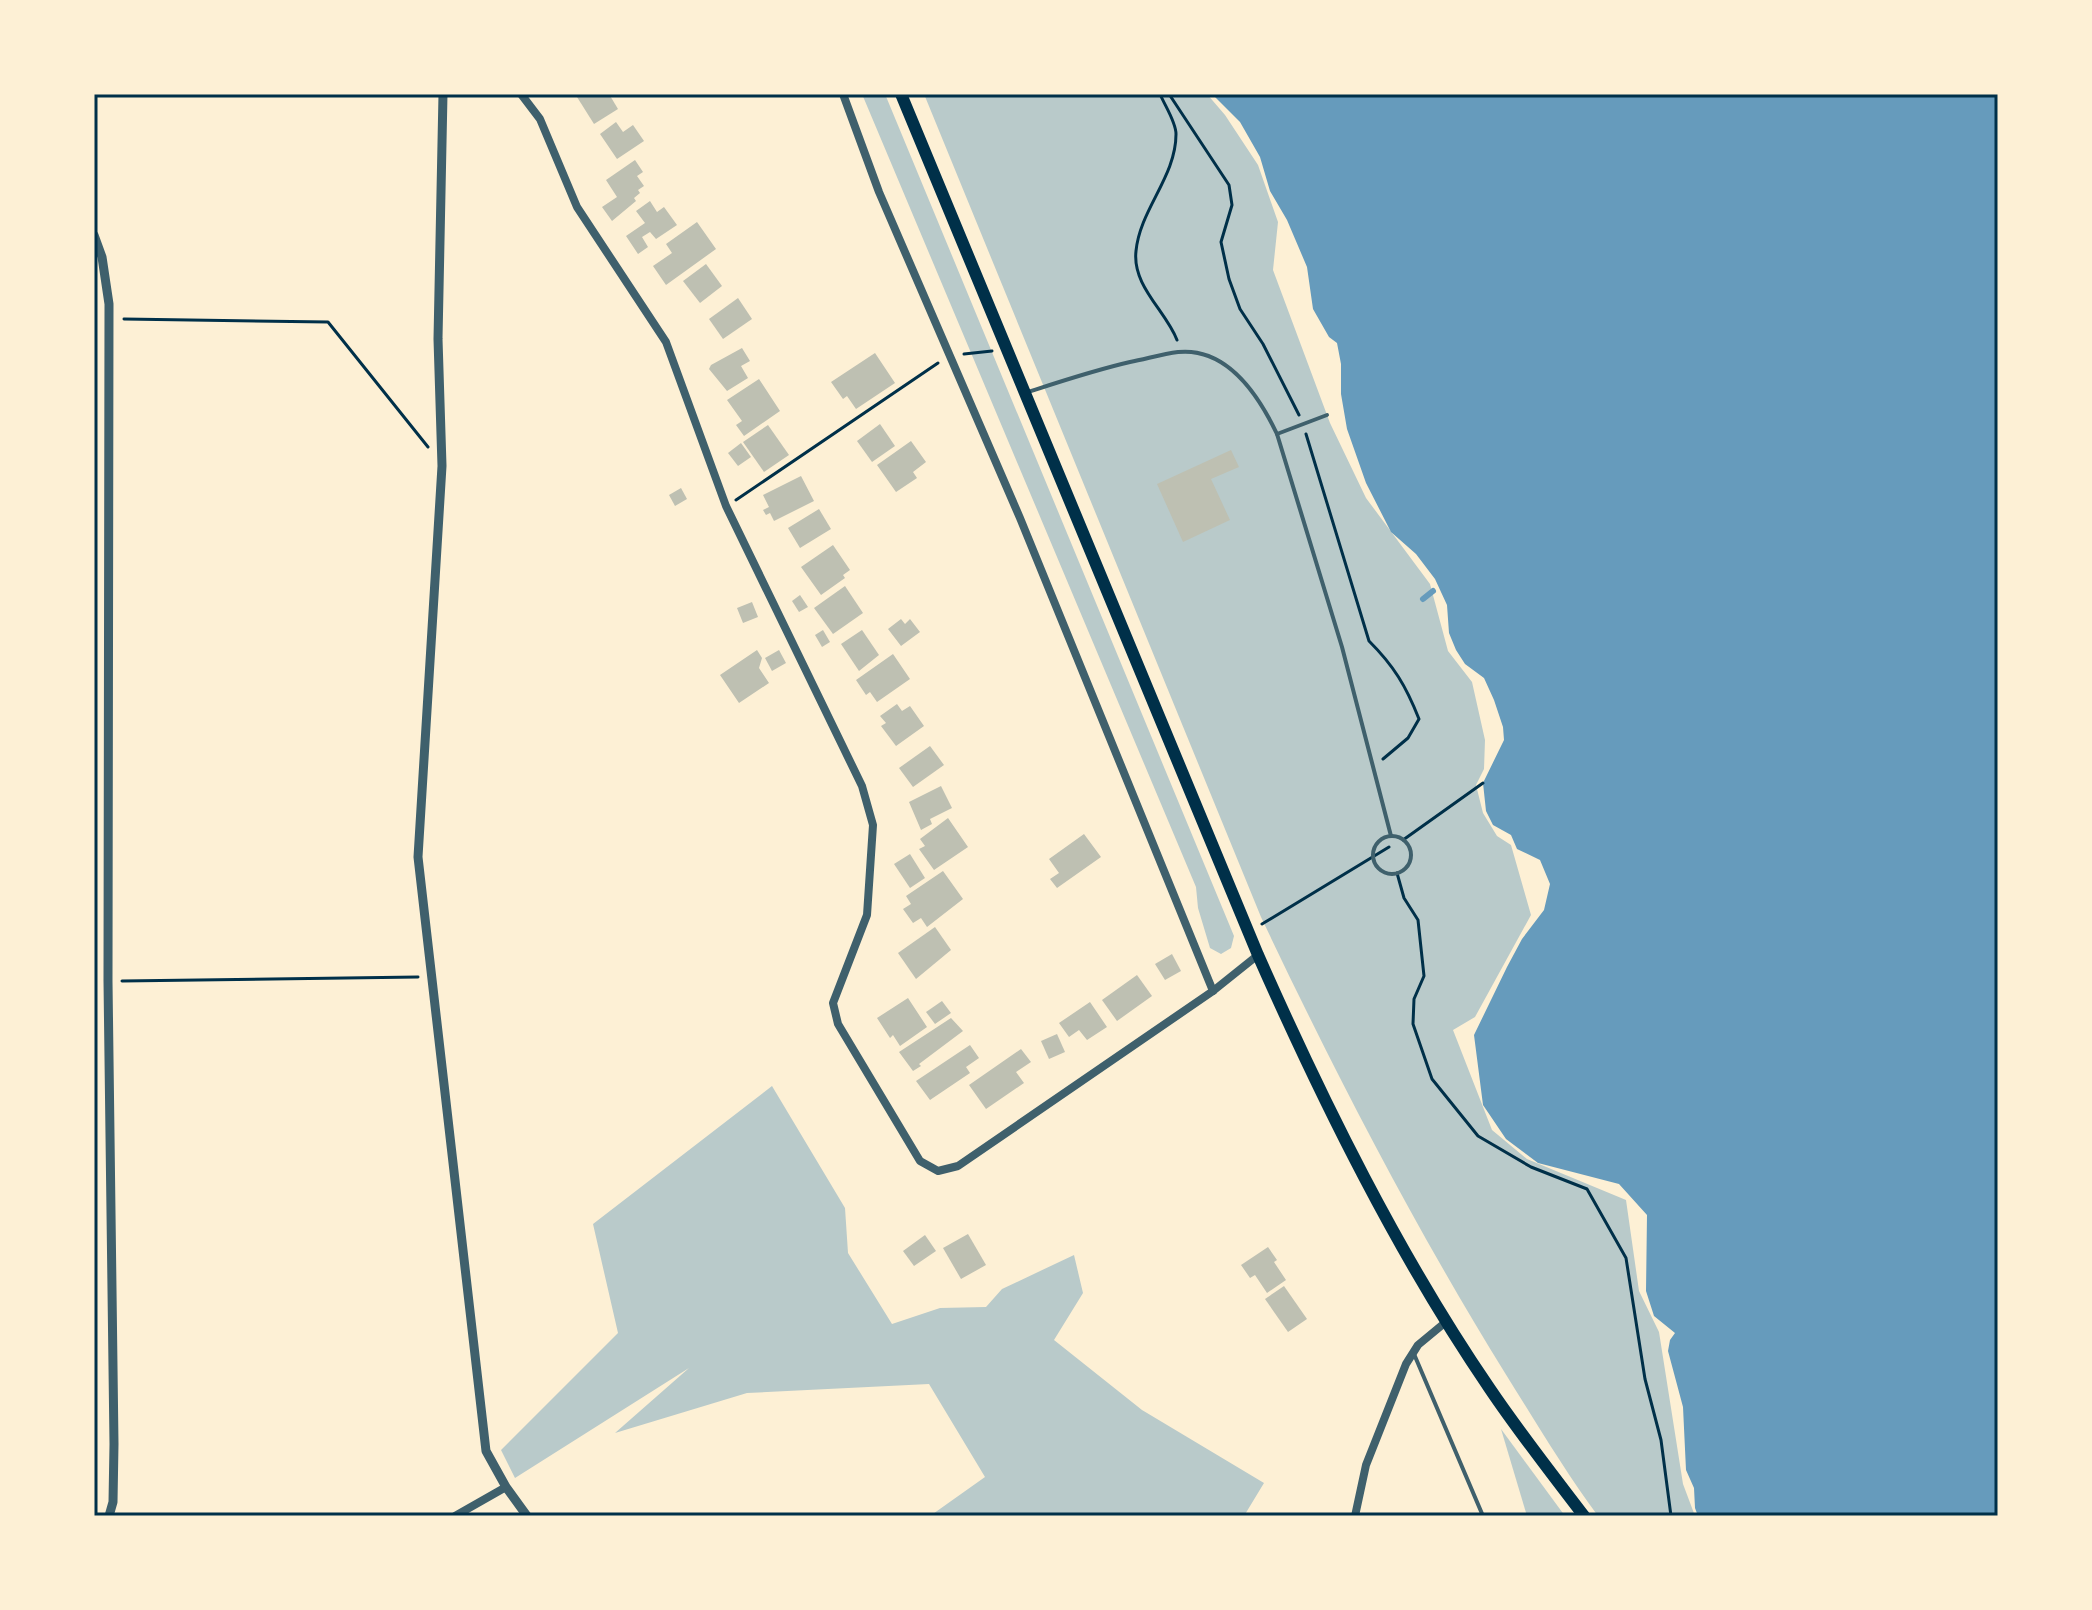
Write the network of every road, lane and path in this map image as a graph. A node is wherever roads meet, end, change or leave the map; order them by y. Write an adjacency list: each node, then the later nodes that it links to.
1 (443, 94): 14 (street)
2 (521, 94): 15 (street)
3 (843, 94): 10 (street)
4 (901, 94): 8 (main road)
5 (1160, 94): 9 (path)
6 (94, 235): 7 (street)
7 (109, 319): 14 (path); 24 (street)
8 (1008, 350): 10 (path); 11 (main road)
9 (1181, 352): 11 (lane); 13 (lane)
10 (949, 356): 15 (path); 25 (street)
11 (1026, 393): 21 (main road)
12 (1327, 415): 13 (lane)
13 (1277, 434): 17 (lane)
14 (442, 466): 23 (street)
15 (726, 506): 25 (street)
16 (1483, 783): 18 (path)
17 (1391, 836): 18 (lane); 19 (lane)
18 (1403, 840): 19 (path); 20 (lane)
19 (1373, 855): 20 (lane); 21 (path)
20 (1397, 873): 35 (path)
21 (1248, 932): 22 (main road)
22 (1258, 955): 25 (street); 26 (main road)
23 (432, 977): 24 (path); 28 (street)
24 (108, 981): 29 (street)
25 (1213, 991)
26 (1447, 1321): 27 (street); 34 (main road)
27 (1414, 1352): 32 (street); 33 (lane)
28 (506, 1487): 30 (street); 31 (street)
29 (109, 1516)
30 (455, 1516)
31 (527, 1516)
32 (1355, 1516)
33 (1483, 1516)
34 (1584, 1516)
35 (1671, 1516)

